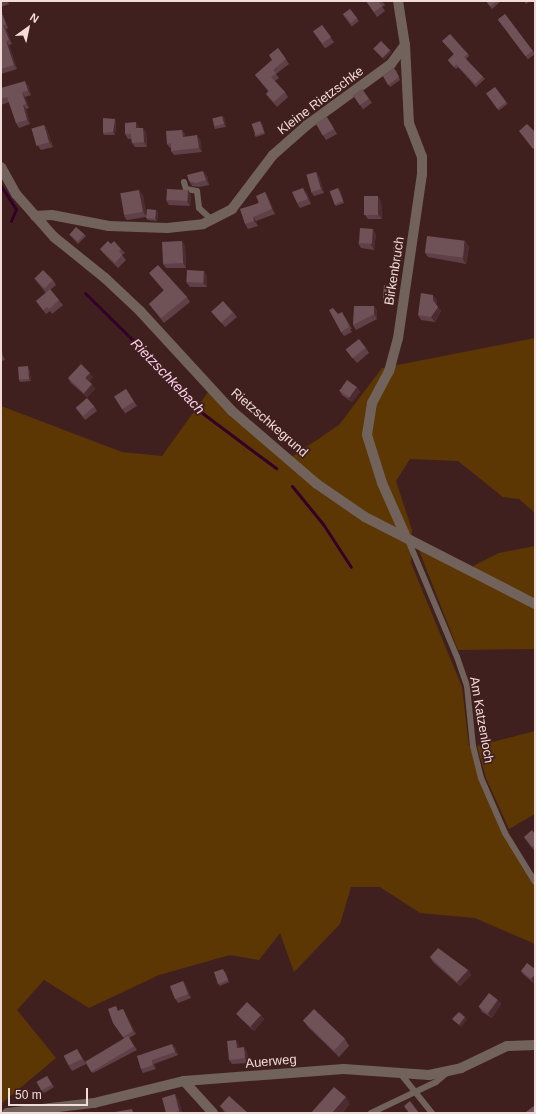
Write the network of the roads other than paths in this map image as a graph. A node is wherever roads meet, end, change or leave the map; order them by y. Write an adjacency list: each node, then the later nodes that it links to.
1 (398, 1): 2 (street, Birkenbruch)
2 (405, 45): 6 (street, Kleine Rietzschke); 7 (street, Birkenbruch)
3 (1, 167): 5 (street, Rietzschkegrund)
4 (184, 182): 6 (lane)
5 (35, 216): 6 (street, Kleine Rietzschke); 7 (street, Rietzschkegrund)
6 (212, 220)
7 (405, 535): 8 (street, Rietzschkegrund); 9 (lane, Am Katzenloch)
8 (535, 604)
9 (535, 882)
10 (535, 1045): 11 (street, Auerweg)
11 (448, 1072): 12 (street, Auerweg); 14 (lane)
12 (400, 1073): 13 (street, Auerweg); 14 (lane)
13 (184, 1081): 15 (street, Auerweg); 16 (street)
14 (415, 1093): 17 (lane); 18 (lane)
15 (7, 1113)
16 (213, 1113)
17 (371, 1113)
18 (432, 1113)

